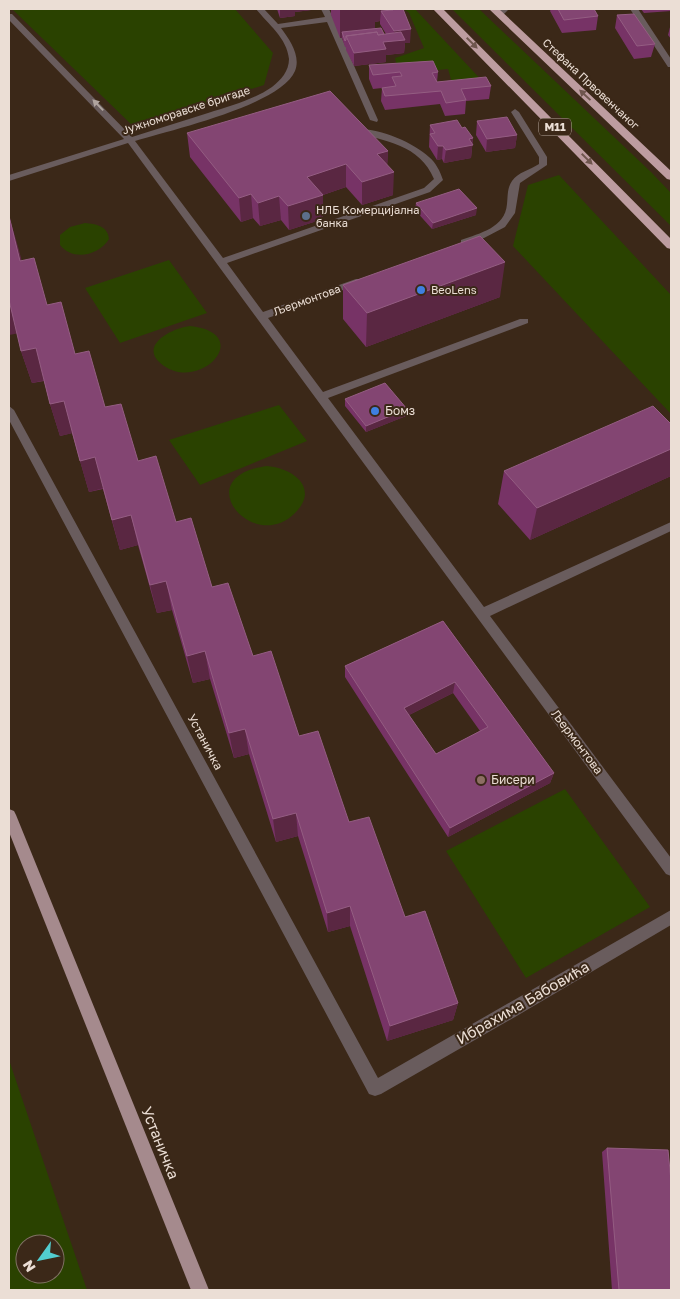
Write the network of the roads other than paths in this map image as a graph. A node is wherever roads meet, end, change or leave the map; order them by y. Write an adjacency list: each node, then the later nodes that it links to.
1 (260, 9): 8 (street, Јужноморавске бригаде)
2 (325, 9): 7 (street)
3 (438, 9): 16 (highway, M11, one-way to 16)
4 (634, 9): 9 (street)
5 (500, 11): 14 (highway, Стефана Првовенчаног, one-way to 5)
6 (9, 16): 13 (street, Љермонтова, one-way to 6)
7 (328, 18): 8 (street); 11 (street)
8 (275, 27): 13 (street, Јужноморавске бригаде)
9 (671, 65)
10 (515, 112): 17 (street)
11 (374, 120)
12 (346, 131): 18 (street)
13 (131, 141): 15 (street, Јужноморавске бригаде); 18 (street, Љермонтова)
14 (671, 177)
15 (9, 178)
16 (671, 245)
17 (452, 246)
18 (220, 262): 20 (street, Љермонтова)
19 (370, 277): 20 (street, Љермонтова)
20 (260, 317): 22 (street, Љермонтова)
21 (524, 321): 22 (street)
22 (320, 397): 25 (street, Љермонтова)
23 (9, 410): 29 (street, Устаничка)
24 (671, 526): 25 (street)
25 (482, 614): 27 (street, Љермонтова)
26 (9, 815): 30 (main road, Устаничка)
27 (671, 869)
28 (671, 917): 29 (street, Ибрахима Бабовића)
29 (375, 1088)
30 (200, 1290)

